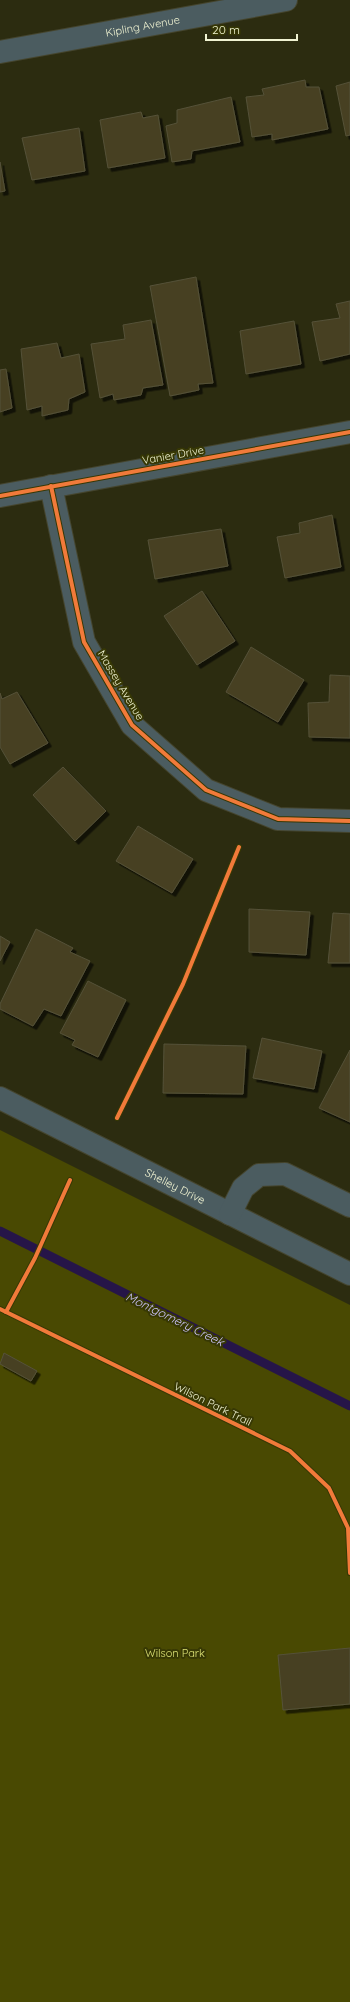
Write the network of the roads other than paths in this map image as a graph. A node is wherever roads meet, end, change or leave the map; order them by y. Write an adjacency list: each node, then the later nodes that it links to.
1 (286, 0): 2 (street, Kipling Avenue)
2 (0, 52)
3 (350, 432): 4 (street, Vanier Drive)
4 (51, 486): 5 (street, Vanier Drive); 6 (street, Massey Avenue)
5 (0, 496)
6 (350, 821)
7 (0, 1098): 9 (street, Shelley Drive)
8 (350, 1206): 9 (street)
9 (230, 1214): 10 (street, Shelley Drive)
10 (350, 1274)

